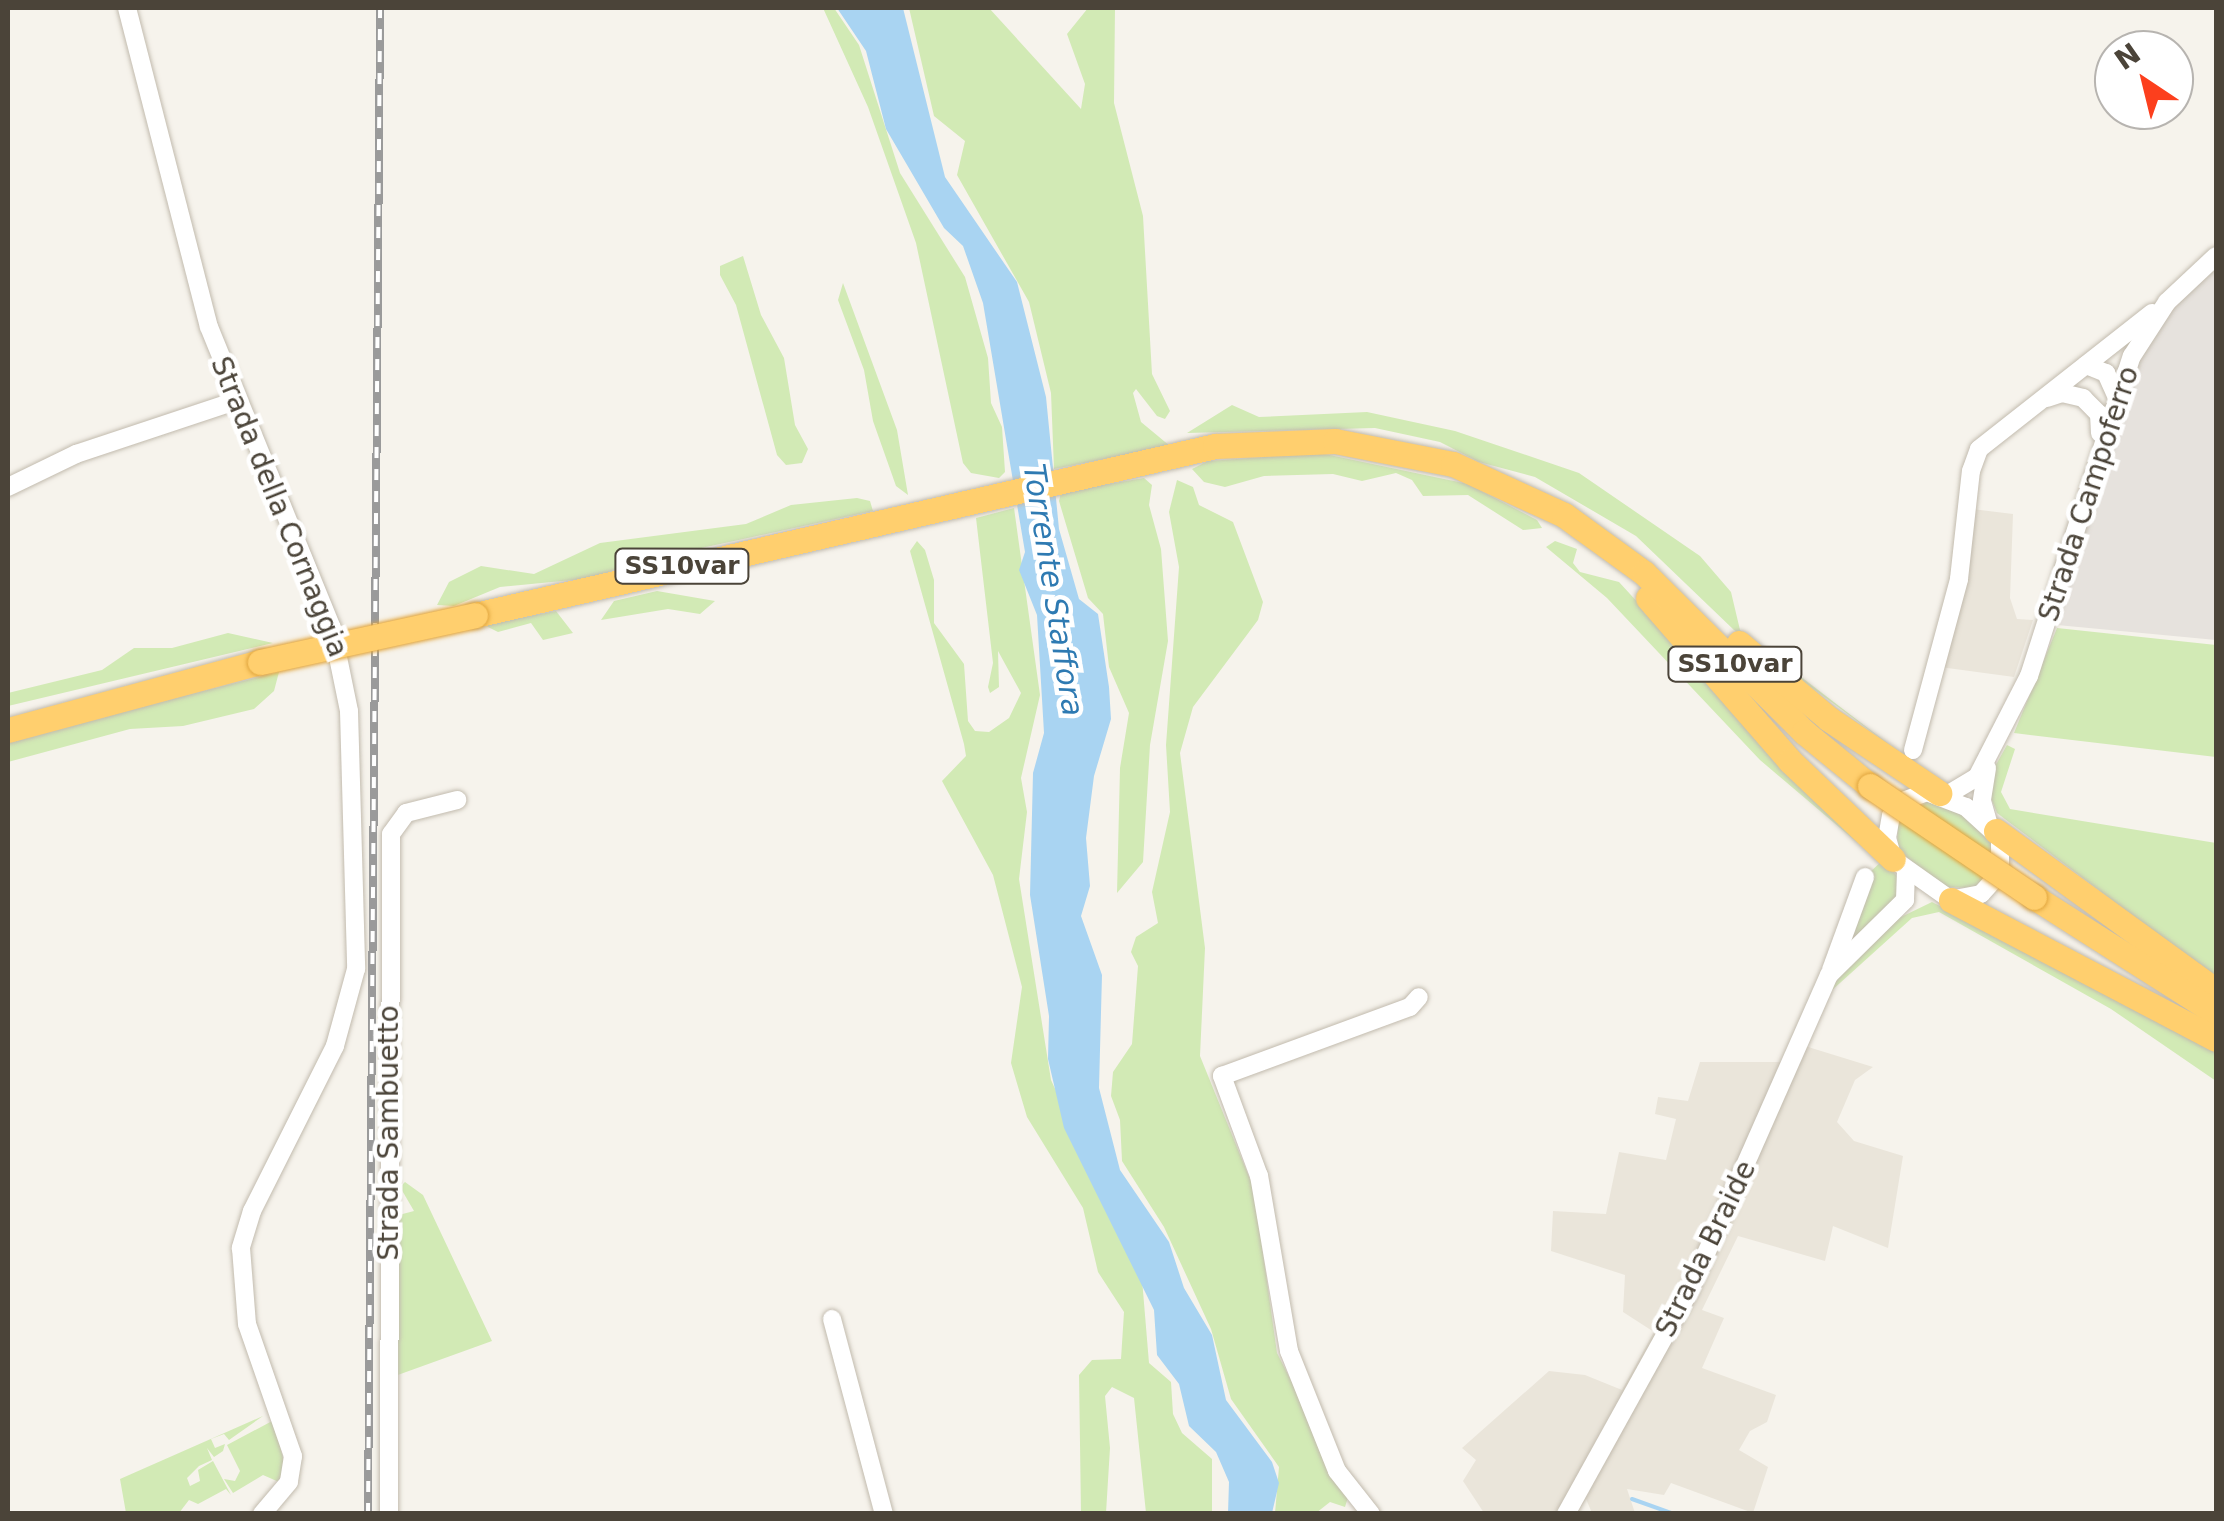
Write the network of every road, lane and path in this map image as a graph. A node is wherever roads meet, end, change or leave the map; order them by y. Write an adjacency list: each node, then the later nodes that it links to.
1 (127, 8): 6 (street, Strada della Cornaggia)
2 (2216, 256): 3 (street, Strada Campoferro)
3 (2166, 302): 4 (street); 5 (street, Strada Campoferro)
4 (2086, 365): 5 (street); 7 (street)
5 (2116, 395): 8 (street, Strada Campoferro)
6 (235, 401): 9 (street); 27 (street, Strada della Cornaggia)
7 (2038, 402): 8 (street); 12 (street)
8 (2101, 444): 13 (street, Strada Campoferro)
9 (8, 487)
10 (1602, 540): 11 (highway, SS10var, bridge); 14 (highway); 17 (highway); 24 (highway, SS10var, bridge)
11 (8, 730)
12 (1913, 750)
13 (1991, 753): 14 (street); 16 (street)
14 (1943, 794): 16 (street); 17 (street)
15 (458, 800): 28 (street, Strada Sambuetto)
16 (1992, 826): 19 (street); 22 (highway)
17 (1900, 866): 19 (street); 20 (street, Strada Braide)
18 (1865, 877): 21 (street, Strada Braide)
19 (1945, 897): 20 (street, Strada Braide); 25 (highway)
20 (1892, 914): 21 (street, Strada Braide)
21 (1829, 975): 31 (street, Strada Braide)
22 (2216, 991)
23 (1420, 998): 30 (street)
24 (2216, 1013)
25 (2216, 1039)
26 (832, 1319): 29 (street)
27 (262, 1514)
28 (389, 1514)
29 (884, 1514)
30 (1371, 1514)
31 (1566, 1514)

